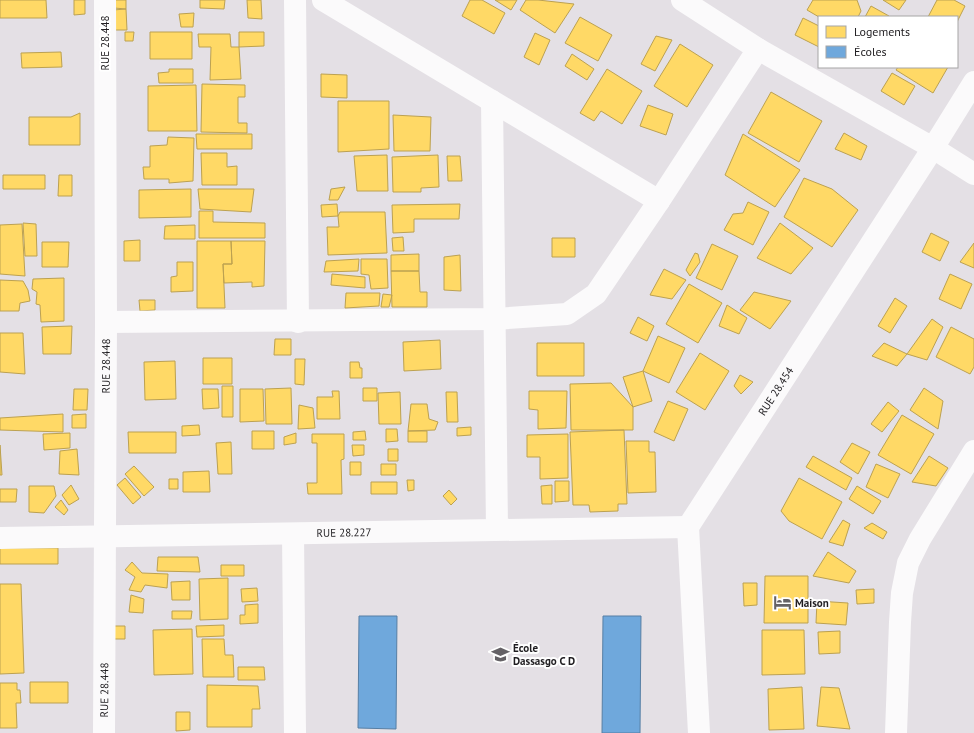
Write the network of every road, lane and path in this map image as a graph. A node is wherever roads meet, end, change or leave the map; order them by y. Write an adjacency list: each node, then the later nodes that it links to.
1 (105, 0): 12 (street, RUE 28.448)
2 (295, 0): 13 (street)
3 (323, 0): 7 (street)
4 (682, 0): 5 (street)
5 (758, 49): 8 (street); 10 (street)
6 (974, 82): 8 (street, RUE 28.454)
7 (492, 101): 10 (street); 11 (street)
8 (933, 148): 9 (street); 15 (street, RUE 28.454)
9 (974, 174)
10 (659, 201): 11 (street)
11 (495, 319): 13 (street); 16 (street)
12 (106, 322): 13 (street); 18 (street, RUE 28.448)
13 (298, 322)
14 (974, 451): 23 (street)
15 (688, 527): 16 (street, RUE 28.227); 22 (street)
16 (497, 529): 17 (street, RUE 28.227)
17 (293, 534): 18 (street, RUE 28.227); 21 (street)
18 (105, 537): 19 (street, RUE 28.227); 20 (street, RUE 28.448)
19 (0, 538)
20 (104, 733)
21 (295, 733)
22 (699, 733)
23 (896, 733)

